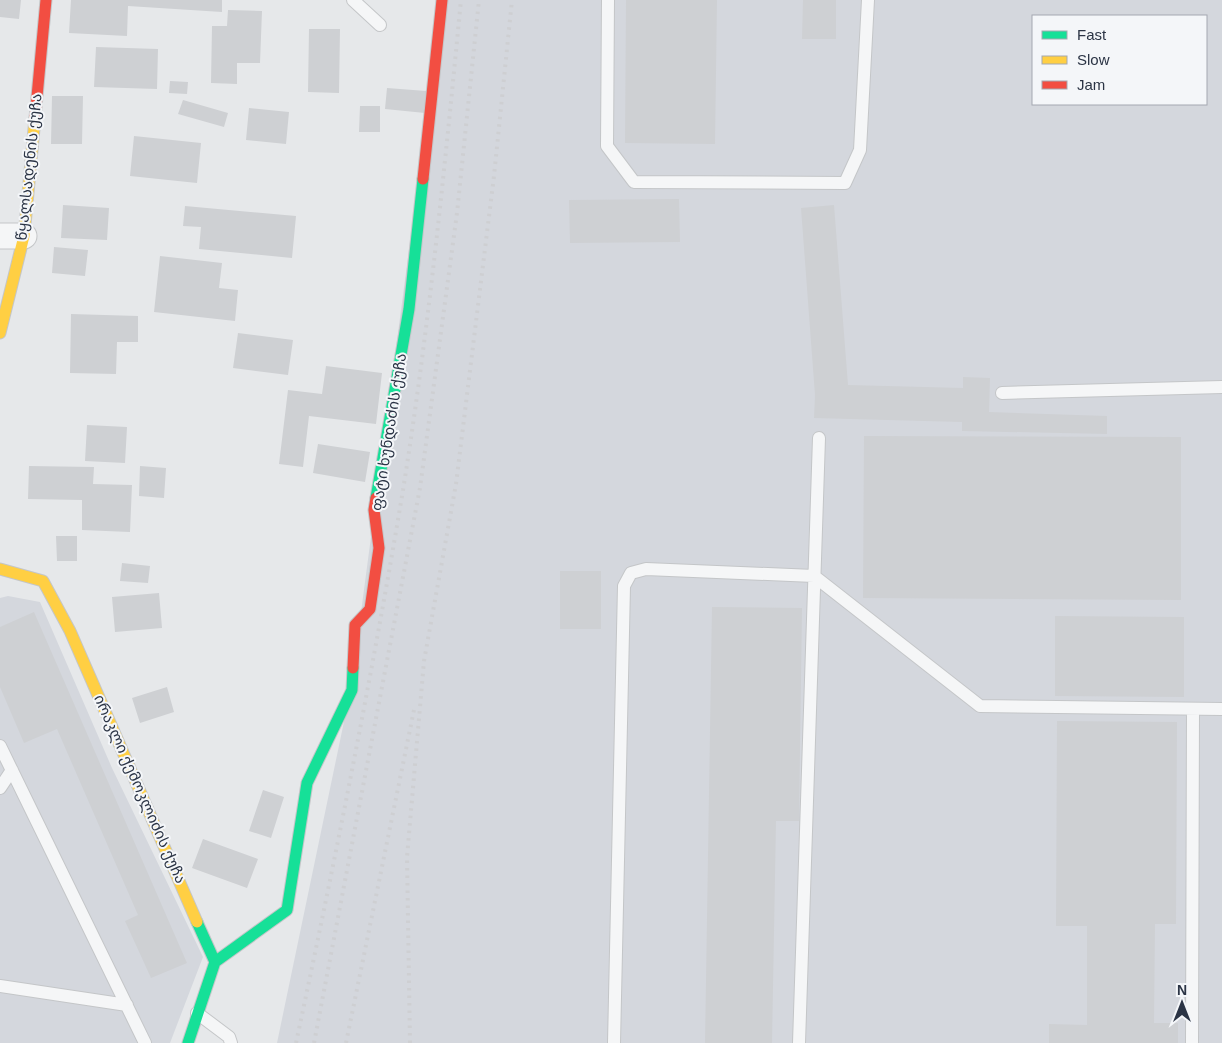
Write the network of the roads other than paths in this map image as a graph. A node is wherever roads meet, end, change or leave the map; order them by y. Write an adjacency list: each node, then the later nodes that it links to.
1 (46, 0): 7 (street, წყალსადენის ქუჩა)
2 (353, 0): 6 (lane)
3 (442, 0): 19 (street, ფატი ხუნდაძის ქუჩა)
4 (608, 0): 5 (lane)
5 (868, 0)
6 (380, 25)
7 (12, 236): 8 (street, წყალსადენის ქუჩა)
8 (0, 333)
9 (1222, 387): 10 (lane)
10 (1002, 392)
11 (819, 438): 13 (lane)
12 (0, 569): 19 (street, ირაკლი ქემოკლიძის ქუჩა)
13 (814, 576): 14 (lane); 26 (lane); 27 (lane)
14 (1193, 709): 15 (lane); 28 (lane)
15 (1222, 710)
16 (0, 746): 17 (lane)
17 (12, 770): 18 (lane); 21 (lane)
18 (0, 788)
19 (215, 962): 22 (street)
20 (0, 986): 21 (lane)
21 (127, 1005): 23 (lane)
22 (198, 1013): 24 (street); 25 (lane)
23 (145, 1043)
24 (188, 1043)
25 (231, 1043)
26 (614, 1043)
27 (799, 1043)
28 (1192, 1043)

